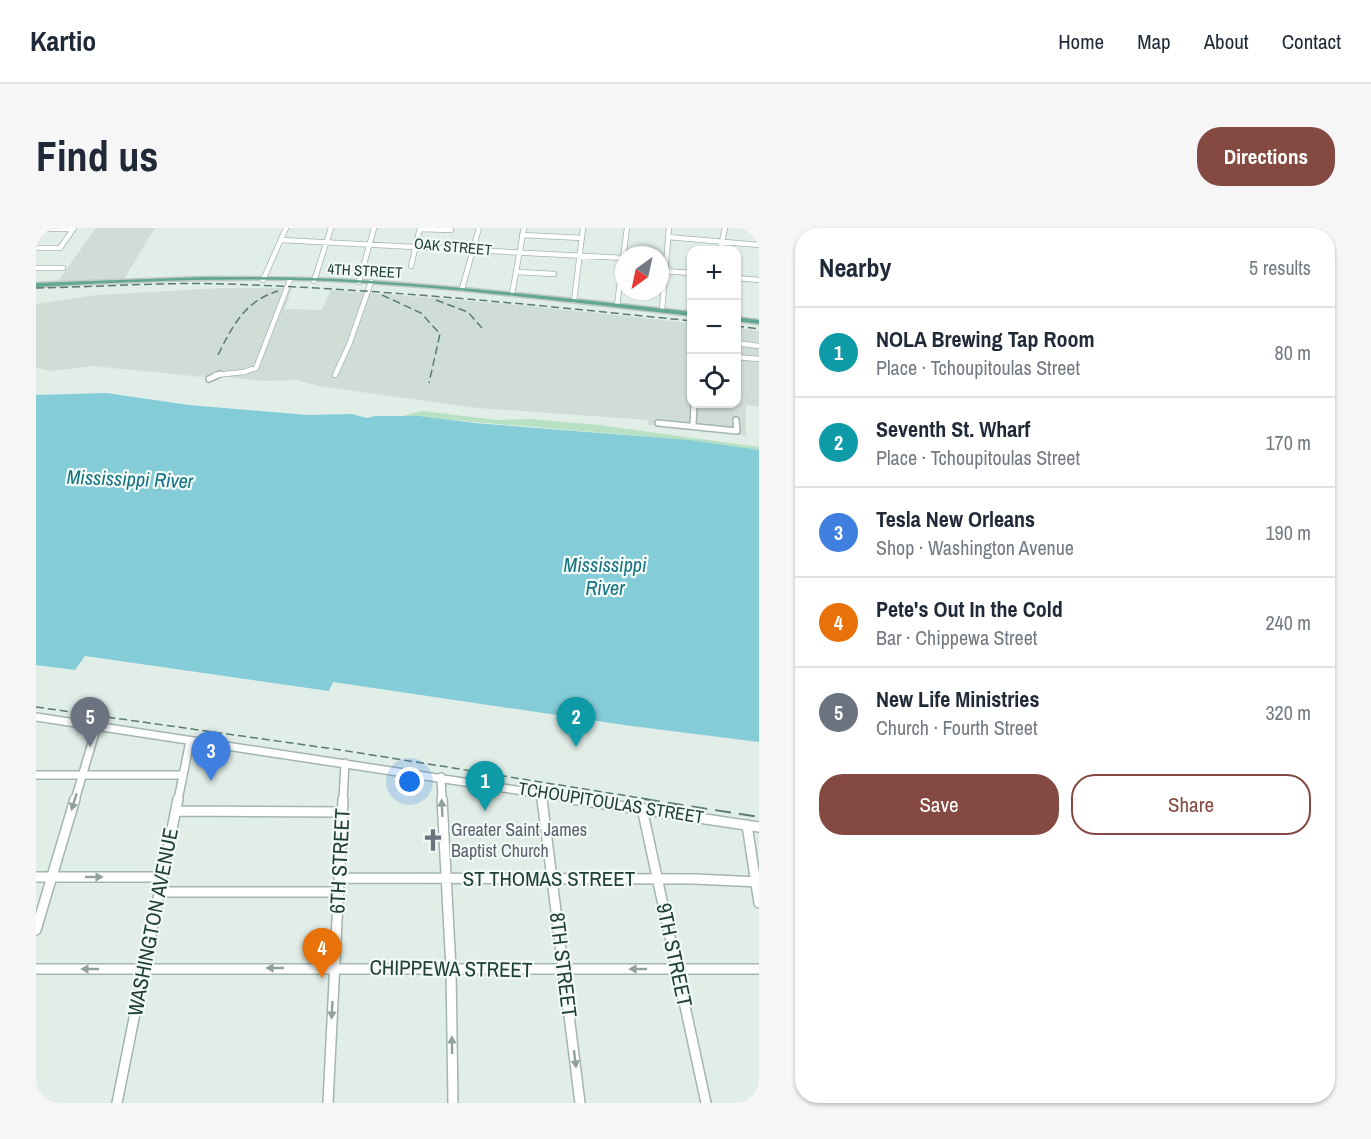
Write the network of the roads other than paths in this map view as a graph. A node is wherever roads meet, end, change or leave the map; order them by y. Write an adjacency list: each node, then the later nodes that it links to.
1 (286, 228): 17 (street)
2 (331, 228): 18 (street)
3 (374, 228): 20 (street)
4 (479, 228): 27 (street)
5 (524, 228): 14 (street)
6 (583, 228): 16 (street)
7 (627, 228): 23 (street)
8 (669, 228): 15 (street)
9 (725, 228): 19 (street)
10 (36, 229): 11 (street)
11 (73, 229): 26 (street)
12 (420, 229): 13 (street); 21 (street)
13 (451, 230)
14 (522, 235): 16 (street); 28 (street)
15 (668, 237): 19 (street); 24 (street)
16 (582, 238): 29 (street)
17 (281, 240): 18 (street, OAK STREET); 39 (street)
18 (327, 241): 20 (street, OAK STREET); 42 (street)
19 (722, 241): 22 (street); 25 (street)
20 (369, 242): 21 (street, OAK STREET); 43 (street)
21 (416, 244): 27 (street, OAK STREET); 31 (street)
22 (759, 245)
23 (625, 246)
24 (666, 246)
25 (721, 246)
26 (36, 248)
27 (473, 250): 28 (street, OAK STREET); 46 (street)
28 (520, 252): 29 (street, OAK STREET); 35 (street)
29 (580, 255): 30 (street, OAK STREET); 50 (street)
30 (615, 257)
31 (411, 266)
32 (36, 268): 33 (street)
33 (63, 268)
34 (669, 271): 36 (street)
35 (518, 272): 37 (street); 47 (street)
36 (687, 273)
37 (554, 274)
38 (741, 278): 41 (street)
39 (263, 279): 40 (main road, 4TH STREET); 45 (main road, 4TH STREET)
40 (290, 280): 42 (main road, 4TH STREET); 61 (street)
41 (759, 280)
42 (314, 281): 43 (main road, 4TH STREET)
43 (359, 282): 44 (main road, 4TH STREET)
44 (371, 282): 46 (main road, 4TH STREET); 60 (street)
45 (36, 285)
46 (462, 289): 47 (main road, 4TH STREET)
47 (512, 294): 50 (main road, 4TH STREET)
48 (618, 300): 51 (street)
49 (663, 300): 52 (street)
50 (574, 301): 51 (main road, 4TH STREET)
51 (617, 305): 52 (main road, 4TH STREET)
52 (662, 310): 53 (main road, 4TH STREET)
53 (687, 313)
54 (741, 320): 55 (main road)
55 (759, 322)
56 (741, 343): 57 (street)
57 (759, 345)
58 (741, 357): 59 (street)
59 (759, 359)
60 (335, 375)
61 (209, 379)
62 (694, 408): 65 (street)
63 (736, 420): 65 (street)
64 (658, 423): 65 (street)
65 (693, 425)
66 (36, 717): 67 (street, TCHOUPITOULAS STREET)
67 (97, 726): 68 (street, TCHOUPITOULAS STREET); 72 (street)
68 (190, 741): 69 (street, TCHOUPITOULAS STREET); 71 (street, WASHINGTON AVENUE)
69 (345, 763): 73 (street, TCHOUPITOULAS STREET); 77 (street, 6TH STREET)
70 (36, 775): 72 (street)
71 (183, 775): 72 (street); 76 (street, WASHINGTON AVENUE)
72 (82, 776): 82 (street, one-way to 82)
73 (441, 777): 74 (street, TCHOUPITOULAS STREET); 84 (street, one-way to 73)
74 (541, 792): 75 (street, TCHOUPITOULAS STREET); 85 (street, 8TH STREET)
75 (642, 808): 78 (street, TCHOUPITOULAS STREET); 86 (street, 9TH STREET)
76 (176, 811): 77 (street); 81 (street, WASHINGTON AVENUE)
77 (343, 812): 83 (street, 6TH STREET)
78 (747, 825): 79 (street, TCHOUPITOULAS STREET); 87 (street)
79 (759, 827)
80 (36, 877): 82 (street)
81 (162, 877): 82 (street, one-way to 81); 88 (street, WASHINGTON AVENUE)
82 (52, 878): 91 (street)
83 (339, 878): 84 (street, ST THOMAS STREET); 89 (street, 6TH STREET)
84 (447, 878): 85 (street, ST THOMAS STREET); 95 (street)
85 (552, 879): 86 (street, ST THOMAS STREET); 98 (street, 8TH STREET)
86 (657, 879): 87 (street, ST THOMAS STREET); 96 (street, 9TH STREET)
87 (757, 881): 90 (street)
88 (159, 892): 89 (street); 92 (street, WASHINGTON AVENUE)
89 (339, 892): 93 (street, 6TH STREET)
90 (759, 903)
91 (36, 930)
92 (144, 968): 93 (street, CHIPPEWA STREET, one-way to 92); 94 (street, CHIPPEWA STREET, one-way to 94); 99 (street, WASHINGTON AVENUE)
93 (335, 968): 95 (street, CHIPPEWA STREET); 100 (street, 6TH STREET, one-way to 100)
94 (36, 969)
95 (451, 969): 98 (street, CHIPPEWA STREET); 101 (street, one-way to 95)
96 (676, 969): 97 (street, CHIPPEWA STREET); 98 (street, CHIPPEWA STREET, one-way to 98); 103 (street, 9TH STREET)
97 (759, 969)
98 (563, 970): 102 (street, 8TH STREET, one-way to 102)
99 (117, 1103)
100 (328, 1103)
101 (453, 1103)
102 (580, 1103)
103 (706, 1103)

